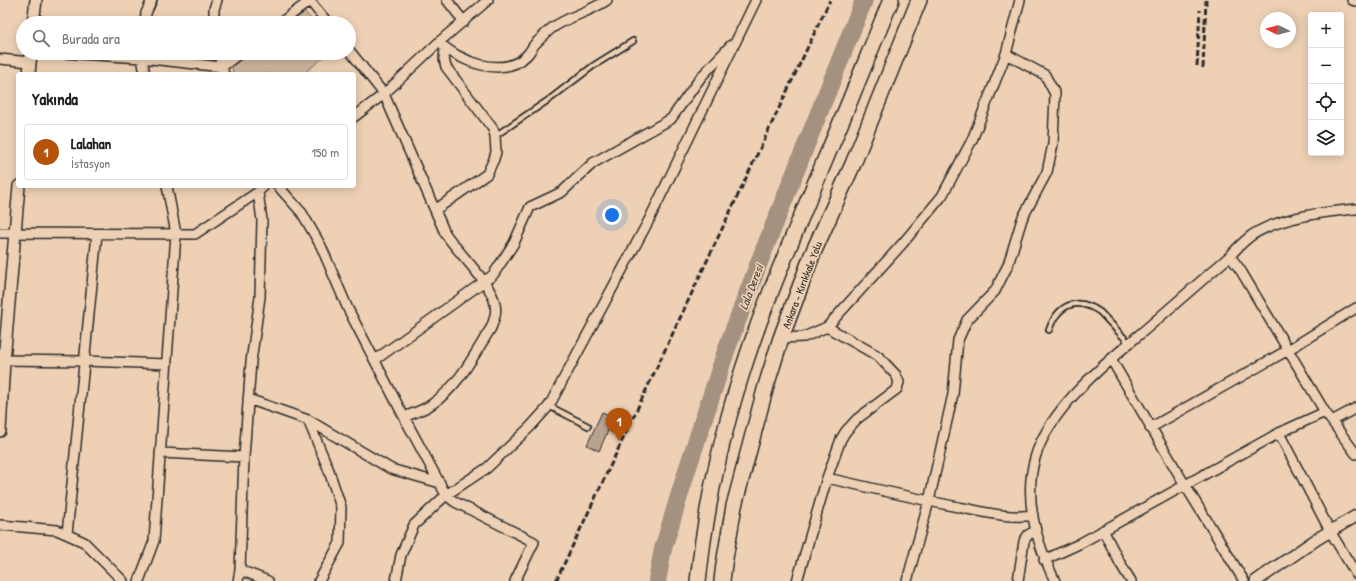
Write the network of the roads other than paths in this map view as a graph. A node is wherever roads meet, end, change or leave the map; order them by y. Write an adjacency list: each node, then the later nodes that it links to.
1 (36, 0): 14 (street)
2 (152, 0): 15 (street)
3 (310, 0): 17 (street); 18 (street)
4 (447, 0): 19 (street)
5 (488, 0): 19 (street)
6 (607, 0): 22 (street)
7 (756, 0): 20 (street)
8 (891, 0): 97 (highway)
9 (919, 0): 53 (highway, Ankara - Kırıkkale Yolu)
10 (1020, 0): 23 (street)
11 (1352, 0): 13 (street)
12 (215, 1): 16 (street)
13 (1356, 1)
14 (35, 16)
15 (146, 16)
16 (214, 16)
17 (289, 16)
18 (323, 16)
19 (464, 22): 22 (street)
20 (738, 38): 49 (street); 62 (street)
21 (633, 41): 37 (lane)
22 (442, 45): 35 (street); 37 (street)
23 (1006, 54): 51 (street); 79 (street)
24 (16, 58): 25 (street)
25 (0, 59)
26 (356, 59): 35 (street)
27 (30, 60): 33 (street)
28 (143, 60): 34 (street)
29 (169, 60): 32 (street)
30 (221, 60): 32 (street)
31 (233, 60): 32 (street)
32 (223, 70)
33 (29, 72)
34 (145, 72)
35 (384, 94): 36 (street); 43 (street)
36 (356, 115)
37 (495, 136): 43 (street)
38 (19, 188): 45 (street)
39 (167, 188): 47 (street)
40 (280, 188): 58 (street)
41 (261, 189): 47 (street); 61 (street)
42 (1356, 209): 48 (street)
43 (435, 210): 49 (street)
44 (0, 233): 45 (street)
45 (15, 233): 46 (street); 57 (street)
46 (97, 234): 47 (street); 59 (street)
47 (176, 234): 60 (street)
48 (1230, 256): 54 (street); 55 (street)
49 (484, 282): 58 (street); 65 (street)
50 (1356, 308): 55 (street)
51 (827, 327): 53 (street); 75 (street)
52 (1049, 330): 54 (lane)
53 (781, 338): 98 (highway, Ankara - Kırıkkale Yolu)
54 (1129, 343): 56 (street)
55 (1288, 350): 64 (street); 69 (street)
56 (1111, 359): 69 (street); 80 (street)
57 (2, 360): 59 (street); 70 (street)
58 (375, 360): 65 (street)
59 (85, 361): 60 (street); 86 (street)
60 (167, 364): 72 (street)
61 (248, 399): 66 (street); 74 (street)
62 (549, 406): 68 (lane); 78 (street)
63 (1356, 408): 67 (street)
64 (1325, 412): 67 (street); 71 (street)
65 (404, 417): 76 (street)
66 (308, 420): 76 (street); 94 (street)
67 (1332, 421): 73 (street)
68 (588, 426)
69 (1150, 428): 77 (street)
70 (0, 431)
71 (1279, 433): 77 (street); 85 (street)
72 (160, 453): 74 (street); 91 (street)
73 (1356, 454)
74 (244, 457): 88 (street)
75 (827, 478): 79 (street); 99 (street)
76 (440, 484): 78 (street)
77 (1185, 485): 83 (street); 104 (street)
78 (446, 495): 95 (street); 96 (street)
79 (929, 501): 80 (street); 100 (street)
80 (1033, 515): 84 (street)
81 (1356, 516): 85 (street)
82 (0, 525): 86 (street)
83 (1103, 530): 87 (street); 103 (street)
84 (1035, 531): 87 (street); 101 (street)
85 (1330, 531): 89 (street); 105 (street)
86 (68, 534): 90 (street)
87 (1044, 560): 102 (street)
88 (240, 570): 92 (street); 93 (street)
89 (1356, 574)
90 (123, 581)
91 (139, 581)
92 (238, 581)
93 (268, 581)
94 (319, 581)
95 (396, 581)
96 (515, 581)
97 (698, 581)
98 (722, 581)
99 (797, 581)
100 (907, 581)
101 (1018, 581)
102 (1055, 581)
103 (1131, 581)
104 (1244, 581)
105 (1256, 581)

